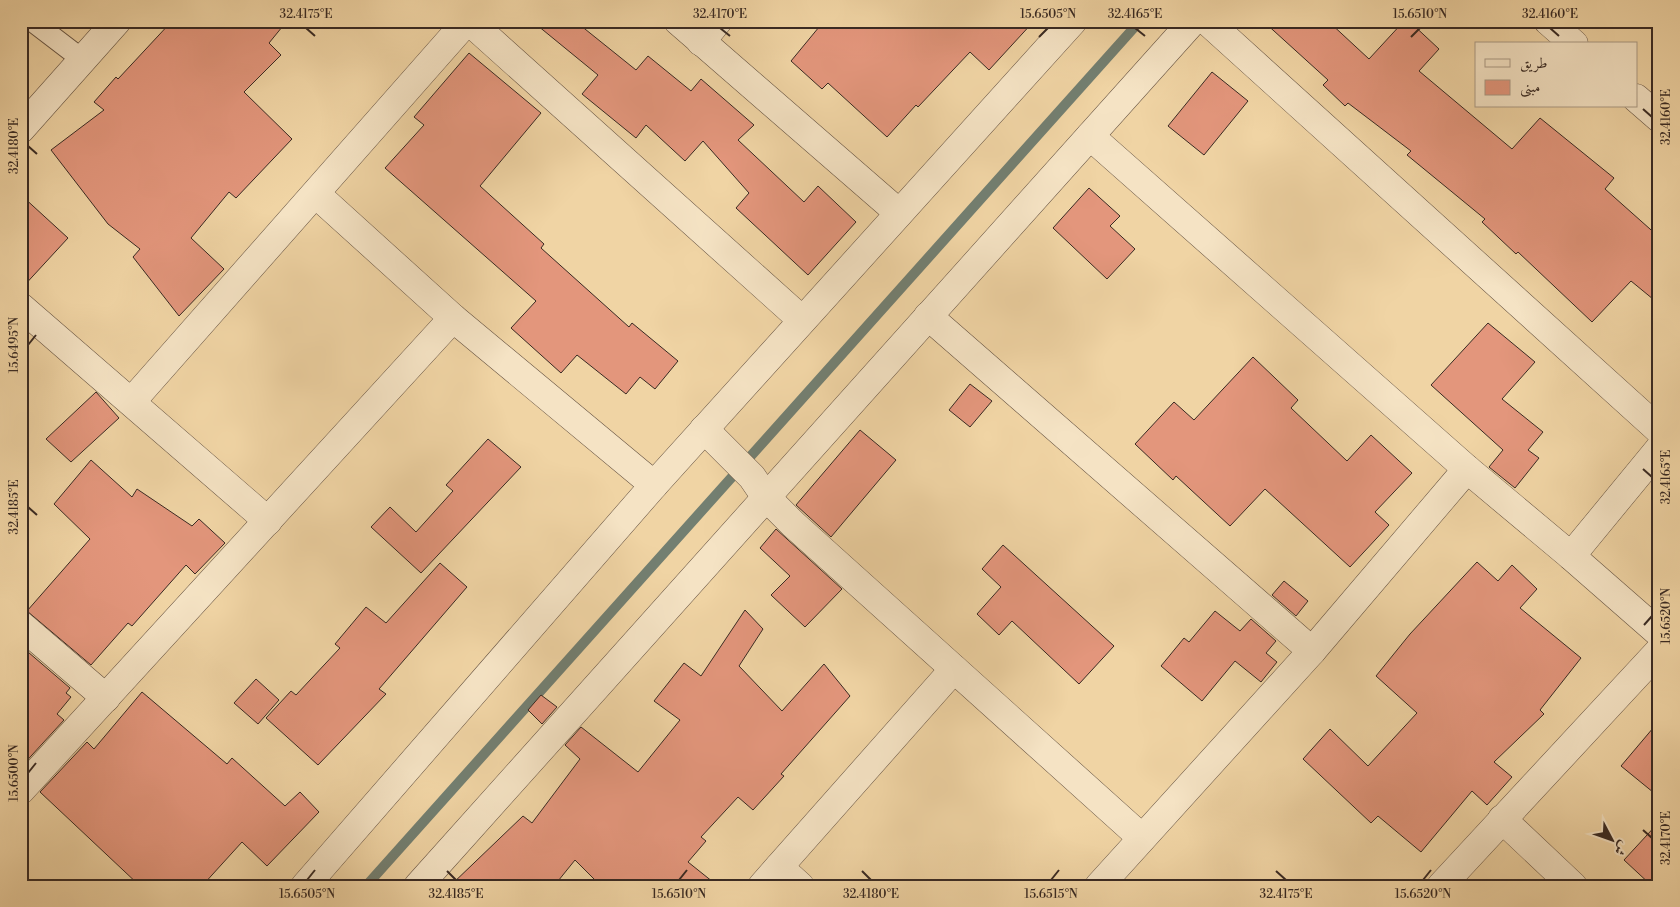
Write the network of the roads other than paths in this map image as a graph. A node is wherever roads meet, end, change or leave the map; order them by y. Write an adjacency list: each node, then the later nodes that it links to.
1 (32, 21): 12 (lane)
2 (118, 21): 12 (street)
3 (468, 21): 17 (street); 22 (street)
4 (678, 21): 10 (street)
5 (718, 21): 10 (street)
6 (1073, 21): 18 (street)
7 (1193, 21): 16 (street)
8 (1207, 21): 25 (street)
9 (1548, 21): 11 (street)
10 (701, 42): 18 (street)
11 (1572, 42)
12 (83, 60): 15 (street)
13 (1638, 100): 14 (street)
14 (1659, 118)
15 (21, 129)
16 (1090, 136): 20 (street); 27 (street)
17 (316, 194): 21 (street); 23 (street)
18 (899, 213): 22 (street)
19 (21, 307): 23 (street)
20 (928, 316): 29 (street); 34 (street)
21 (453, 318): 28 (street); 30 (street)
22 (802, 320): 24 (street)
23 (132, 401): 30 (street)
24 (704, 429): 28 (street); 29 (street)
25 (1659, 430)
26 (1659, 449): 31 (street)
27 (1467, 469): 31 (street); 34 (street)
28 (654, 484): 42 (street)
29 (766, 496): 36 (street); 43 (street)
30 (268, 521): 37 (street)
31 (1571, 556): 33 (street)
32 (21, 625): 37 (street)
33 (1659, 633)
34 (1312, 650): 40 (street)
35 (1659, 651): 39 (street)
36 (954, 669): 40 (street); 41 (street)
37 (106, 698): 38 (street)
38 (21, 790)
39 (1502, 820): 46 (street); 47 (street)
40 (1142, 838): 45 (street)
41 (771, 876): 44 (street)
42 (305, 886)
43 (418, 886)
44 (800, 886)
45 (1099, 886)
46 (1441, 886)
47 (1573, 886)

